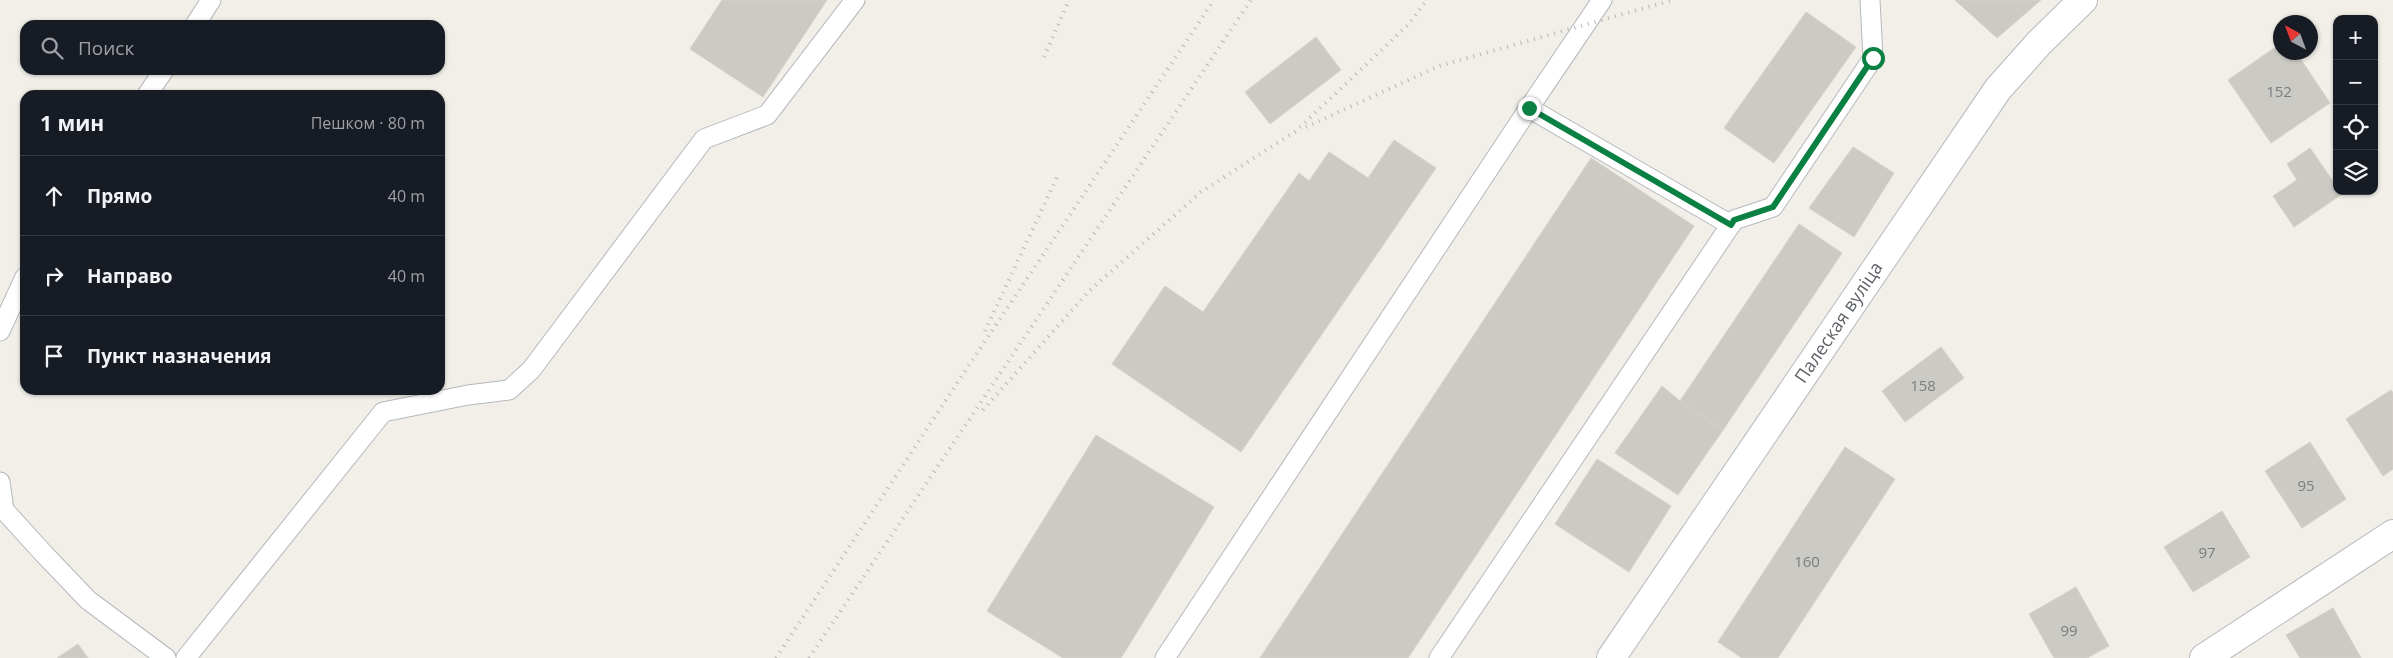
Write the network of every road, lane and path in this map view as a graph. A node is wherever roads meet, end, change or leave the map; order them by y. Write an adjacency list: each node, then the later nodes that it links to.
1 (211, 0): 6 (lane)
2 (855, 0): 16 (lane)
3 (1602, 0): 9 (lane)
4 (1870, 0): 10 (lane)
5 (2083, 0): 19 (main road, Палеская вуліца)
6 (197, 20)
7 (161, 75): 8 (lane)
8 (150, 90)
9 (1529, 108): 10 (lane); 17 (lane)
10 (1731, 225): 18 (lane)
11 (20, 287): 12 (lane)
12 (0, 331)
13 (0, 482): 15 (lane)
14 (2393, 534): 20 (main road)
15 (166, 658)
16 (186, 658)
17 (1165, 658)
18 (1439, 658)
19 (1611, 658)
20 (2204, 658)

